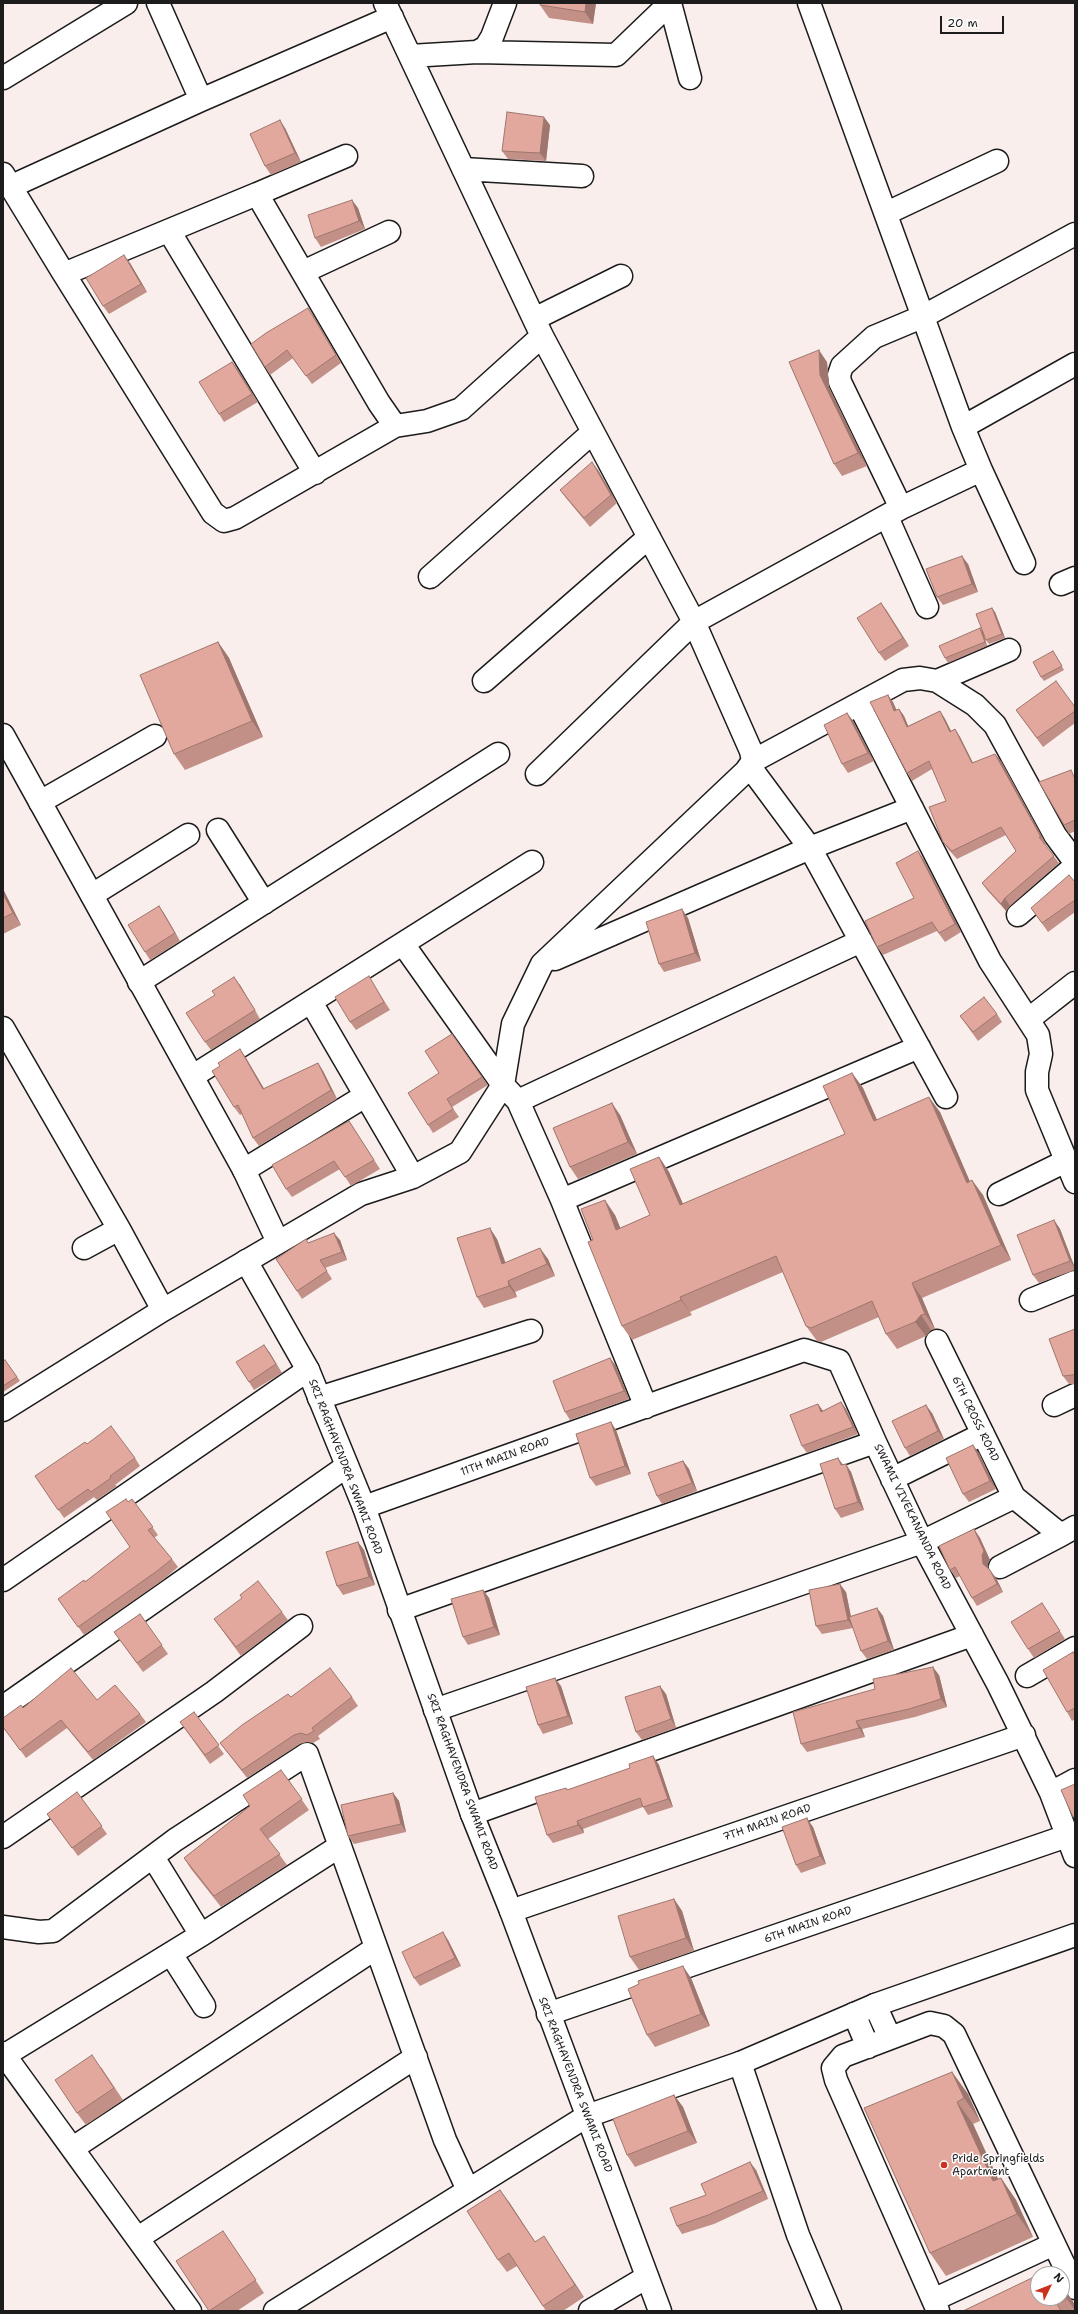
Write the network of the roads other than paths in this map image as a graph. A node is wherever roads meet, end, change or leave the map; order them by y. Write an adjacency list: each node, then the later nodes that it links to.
1 (126, 3): 9 (street)
2 (158, 3): 11 (street)
3 (505, 3): 7 (street)
4 (670, 3): 7 (street); 10 (street)
5 (809, 3): 18 (street)
6 (388, 10): 8 (street); 11 (street)
7 (477, 52): 8 (street)
8 (410, 56): 14 (street)
9 (3, 78)
10 (690, 78)
11 (201, 100): 16 (street)
12 (346, 156): 17 (street)
13 (997, 161): 18 (street)
14 (464, 169): 15 (street); 26 (street)
15 (582, 176)
16 (7, 180): 23 (street)
17 (257, 194): 19 (street); 22 (street)
18 (887, 213): 25 (street)
19 (169, 231): 23 (street); 32 (street)
20 (388, 232): 22 (street)
21 (1075, 234): 25 (street)
22 (303, 272): 28 (street)
23 (64, 274): 32 (street)
24 (621, 276): 26 (street)
25 (924, 316): 29 (street); 33 (street)
26 (538, 328): 28 (street); 30 (street)
27 (1075, 364): 29 (street)
28 (395, 426): 32 (street)
29 (963, 427): 31 (street)
30 (593, 432): 34 (street); 36 (street)
31 (981, 470): 33 (street); 35 (street)
32 (315, 473)
33 (894, 513): 37 (street); 38 (street)
34 (649, 537): 38 (street); 40 (street)
35 (1024, 563)
36 (430, 577)
37 (927, 607)
38 (694, 622): 46 (street); 47 (street)
39 (1009, 650): 41 (street)
40 (484, 680)
41 (937, 681): 42 (street); 54 (street)
42 (859, 705): 46 (street); 49 (street)
43 (3, 735): 48 (street)
44 (155, 736): 48 (street)
45 (498, 754): 57 (street)
46 (752, 764): 52 (street); 61 (street)
47 (537, 774)
48 (40, 802): 56 (street)
49 (912, 808): 52 (street); 65 (street)
50 (218, 830): 57 (street)
51 (188, 835): 56 (street)
52 (810, 848): 59 (street); 61 (street)
53 (532, 862): 60 (street)
54 (1075, 862)
55 (1075, 866): 58 (street)
56 (92, 895): 62 (street)
57 (264, 903): 62 (street)
58 (1018, 915)
59 (861, 942): 67 (street); 72 (street)
60 (403, 944): 64 (street); 69 (street)
61 (542, 964): 69 (street)
62 (139, 982): 68 (street)
63 (1075, 983): 65 (street)
64 (311, 1002): 68 (street); 70 (street)
65 (1029, 1019): 73 (street)
66 (3, 1028): 79 (street)
67 (918, 1047): 71 (street); 78 (street)
68 (193, 1076): 74 (street)
69 (503, 1085): 72 (street); 75 (street)
70 (365, 1096): 74 (street); 75 (street)
71 (946, 1097)
72 (518, 1101): 78 (street)
73 (1066, 1162): 76 (street); 77 (street)
74 (244, 1170): 80 (street)
75 (413, 1178): 80 (street)
76 (1075, 1182)
77 (999, 1194)
78 (562, 1200): 92 (street)
79 (119, 1229): 81 (street); 85 (street)
80 (278, 1242): 82 (street)
81 (84, 1248)
82 (246, 1261): 85 (street); 88 (street, SRI RAGHAVENDRA SWAMI ROAD)
83 (1075, 1282): 84 (street)
84 (1031, 1300)
85 (163, 1310): 93 (street)
86 (531, 1331): 90 (street)
87 (937, 1341): 94 (street, 6TH CROSS ROAD)
88 (308, 1370): 90 (street, SRI RAGHAVENDRA SWAMI ROAD); 103 (street)
89 (1075, 1395): 91 (street)
90 (319, 1398): 96 (street, SRI RAGHAVENDRA SWAMI ROAD)
91 (1054, 1405)
92 (646, 1407): 95 (street, SWAMI VIVEKANANDA ROAD); 99 (street, 11TH MAIN ROAD)
93 (3, 1410)
94 (983, 1434): 97 (street); 98 (street, 6TH CROSS ROAD)
95 (874, 1442): 97 (street, SWAMI VIVEKANANDA ROAD); 104 (street)
96 (347, 1466): 99 (street, SRI RAGHAVENDRA SWAMI ROAD); 109 (street)
97 (892, 1478): 101 (street, SWAMI VIVEKANANDA ROAD)
98 (1014, 1497): 100 (street); 101 (street)
99 (364, 1507): 104 (street, SRI RAGHAVENDRA SWAMI ROAD)
100 (1068, 1531): 102 (street)
101 (922, 1542): 106 (street, SWAMI VIVEKANANDA ROAD); 110 (street)
102 (1000, 1567)
103 (3, 1580)
104 (399, 1610): 110 (street, SRI RAGHAVENDRA SWAMI ROAD)
105 (301, 1626): 116 (street)
106 (972, 1635): 111 (street, SWAMI VIVEKANANDA ROAD); 114 (street)
107 (1075, 1648): 108 (street)
108 (1027, 1676)
109 (3, 1707)
110 (435, 1710): 114 (street, SRI RAGHAVENDRA SWAMI ROAD)
111 (1024, 1736): 113 (street, SWAMI VIVEKANANDA ROAD); 120 (street, 7TH MAIN ROAD)
112 (1075, 1780): 113 (street)
113 (1052, 1793): 115 (street, SWAMI VIVEKANANDA ROAD)
114 (472, 1814): 120 (street, SRI RAGHAVENDRA SWAMI ROAD)
115 (1067, 1836): 118 (street, SWAMI VIVEKANANDA ROAD); 128 (street, 6TH MAIN ROAD)
116 (3, 1837)
117 (340, 1846): 119 (street); 122 (street); 124 (street)
118 (1075, 1856)
119 (154, 1857): 121 (street); 122 (street)
120 (511, 1911): 128 (street, SRI RAGHAVENDRA SWAMI ROAD)
121 (3, 1927)
122 (201, 1935): 125 (street)
123 (1075, 1935): 127 (street)
124 (376, 1948): 133 (street); 140 (street)
125 (171, 1954): 126 (street); 132 (street)
126 (204, 2006)
127 (875, 2006): 129 (street); 130 (street)
128 (548, 2014): 137 (street, SRI RAGHAVENDRA SWAMI ROAD)
129 (854, 2014): 131 (street); 134 (street)
130 (890, 2038): 131 (street); 135 (street)
131 (868, 2047): 139 (street)
132 (4, 2054): 140 (street)
133 (416, 2057): 141 (street); 142 (street)
134 (740, 2063): 137 (street); 151 (street)
135 (975, 2078): 136 (street); 143 (street)
136 (954, 2086)
137 (587, 2116): 141 (street); 145 (street, SRI RAGHAVENDRA SWAMI ROAD)
138 (877, 2118): 139 (street)
139 (856, 2127): 146 (street)
140 (73, 2148): 142 (street)
141 (468, 2190): 148 (street)
142 (138, 2238): 147 (street)
143 (1054, 2244): 144 (street); 146 (street)
144 (1063, 2266)
145 (647, 2277): 149 (street); 150 (street, SRI RAGHAVENDRA SWAMI ROAD)
146 (936, 2306)
147 (190, 2311)
148 (276, 2311)
149 (590, 2311)
150 (660, 2311)
151 (830, 2311)

